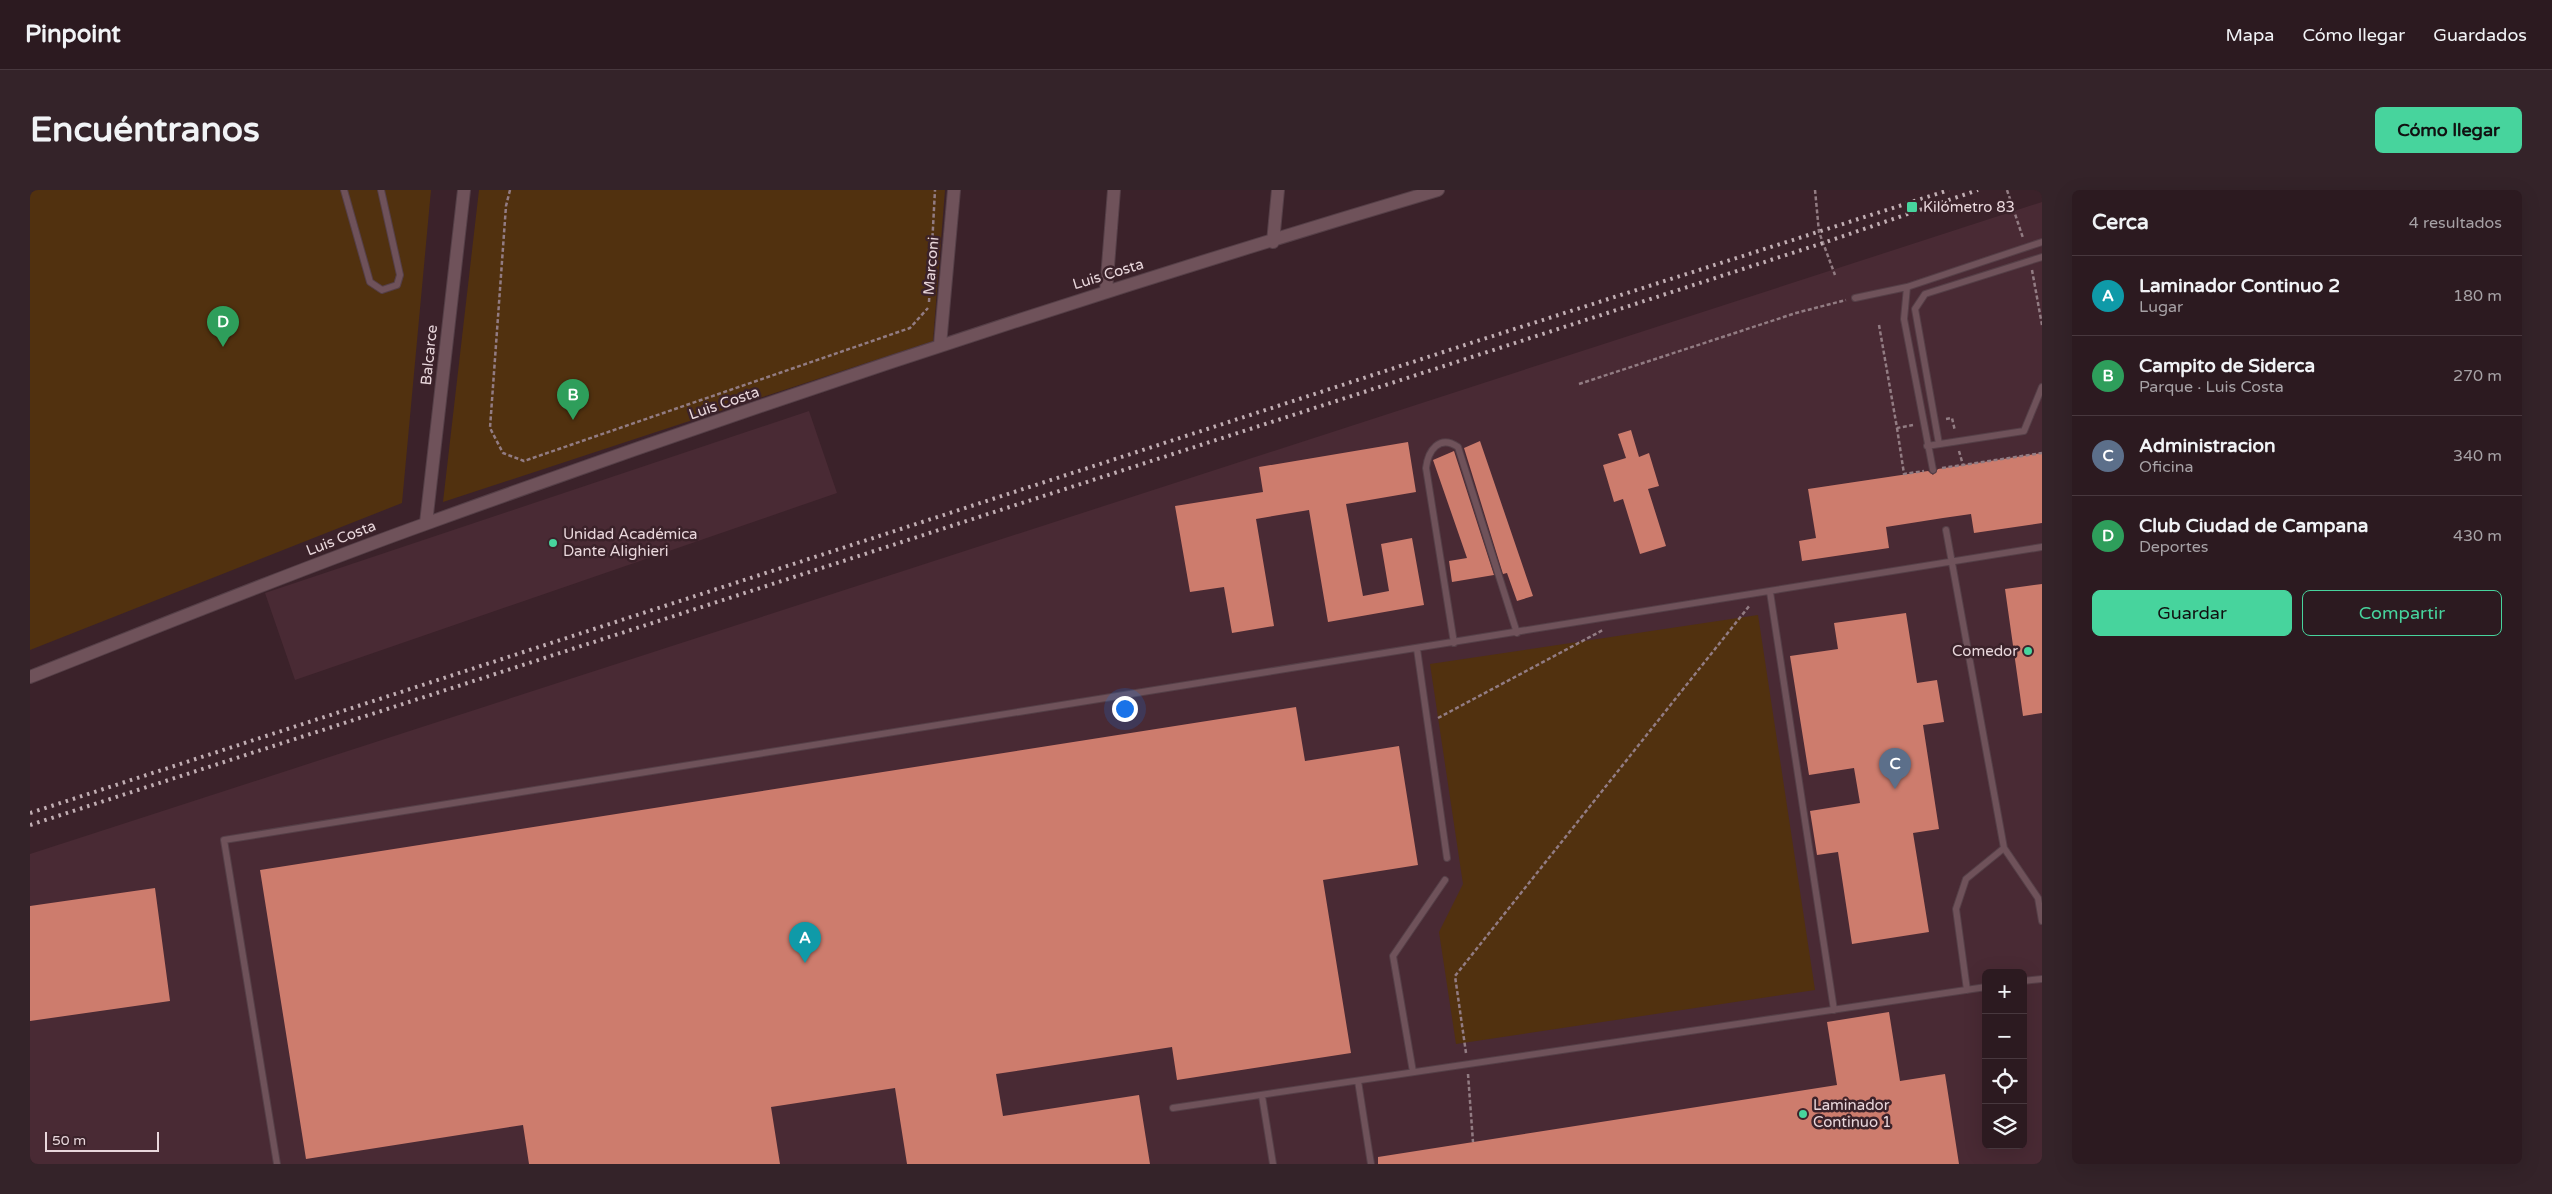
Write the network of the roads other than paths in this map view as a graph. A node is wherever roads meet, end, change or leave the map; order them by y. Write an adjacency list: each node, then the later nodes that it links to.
1 (344, 190): 2 (lane)
2 (381, 190)
3 (464, 190): 19 (street, Balcarce)
4 (954, 190): 14 (street, Marconi)
5 (1114, 190): 12 (street)
6 (1278, 190): 8 (street)
7 (1436, 190): 8 (street, Luis Costa)
8 (1273, 242): 12 (street, Luis Costa)
9 (2042, 242): 11 (lane)
10 (2042, 257): 16 (lane)
11 (1907, 287): 13 (lane); 17 (lane)
12 (1106, 291): 14 (street, Luis Costa)
13 (1855, 298)
14 (940, 345): 19 (street, Luis Costa)
15 (2042, 388): 16 (lane)
16 (1939, 444): 17 (lane)
17 (1927, 446): 18 (lane)
18 (1933, 470)
19 (426, 523): 27 (street, Luis Costa)
20 (1946, 530): 22 (lane)
21 (2042, 547): 22 (lane)
22 (1952, 560): 23 (lane); 28 (lane)
23 (1770, 592): 24 (lane); 36 (lane)
24 (1517, 633): 25 (lane); 25 (lane)
25 (1454, 643): 26 (lane)
26 (1417, 649): 29 (lane); 41 (lane)
27 (30, 677)
28 (2004, 848): 31 (lane); 35 (lane)
29 (1447, 858)
30 (1445, 880): 37 (lane)
31 (2042, 922)
32 (2042, 979): 33 (lane)
33 (2027, 981)
34 (1982, 988): 35 (lane)
35 (1968, 990): 36 (lane)
36 (1834, 1010): 37 (lane)
37 (1413, 1072): 38 (lane)
38 (1358, 1081): 39 (lane); 43 (lane)
39 (1262, 1096): 40 (lane); 42 (lane)
40 (1172, 1108)
41 (278, 1164)
42 (1273, 1164)
43 (1371, 1164)

